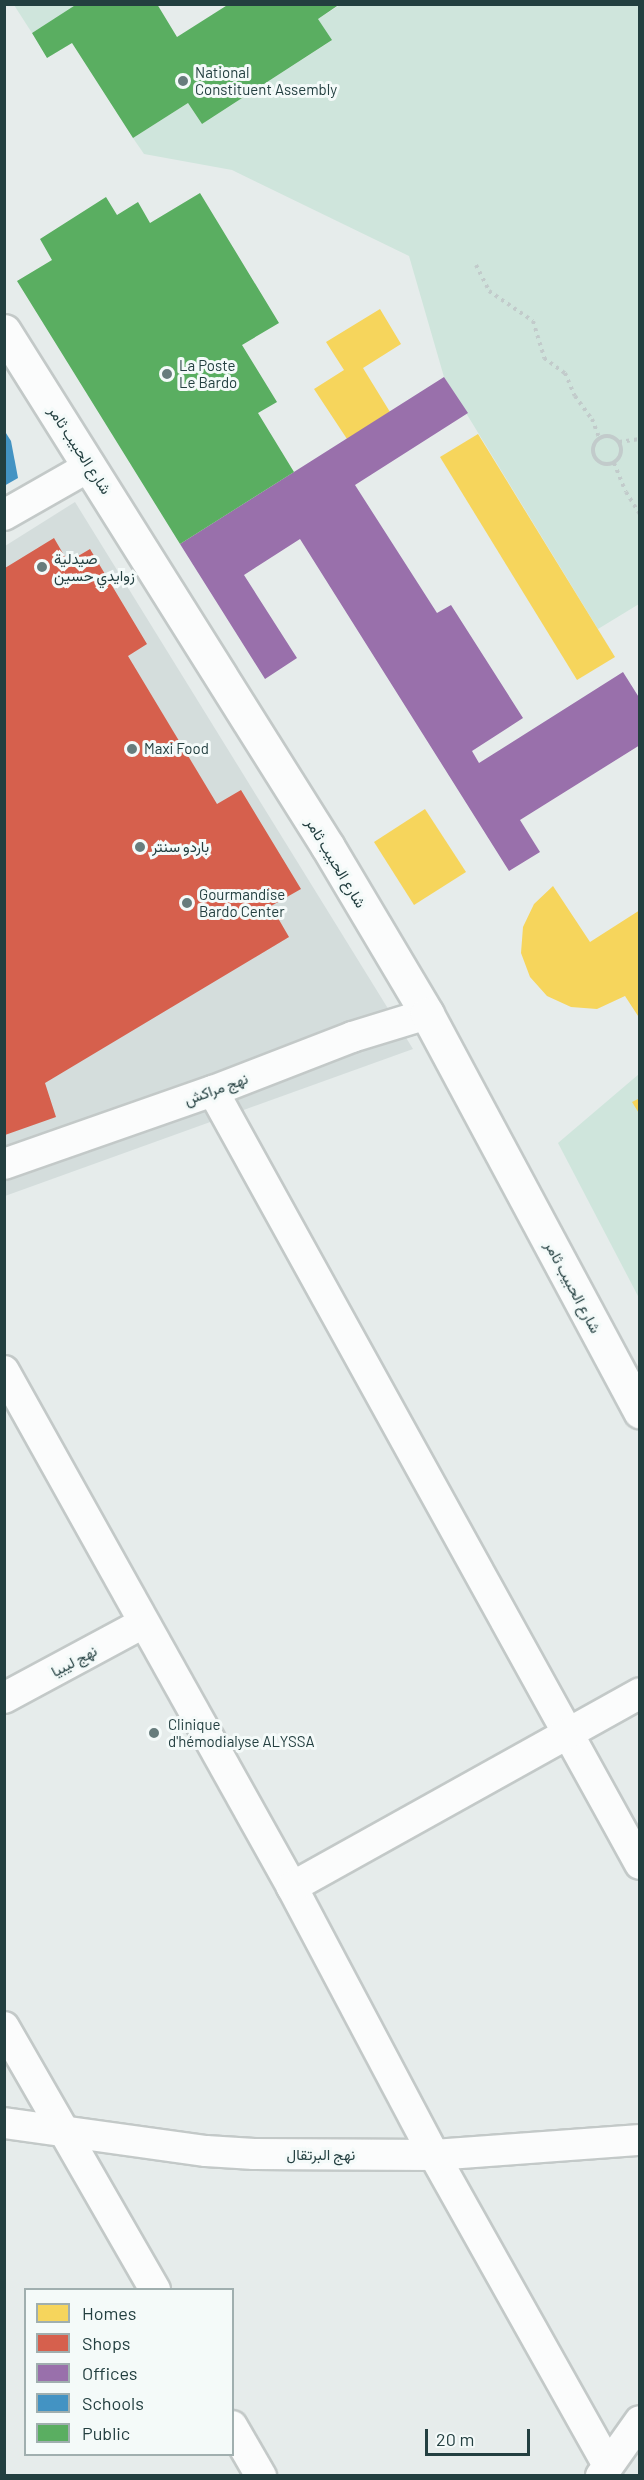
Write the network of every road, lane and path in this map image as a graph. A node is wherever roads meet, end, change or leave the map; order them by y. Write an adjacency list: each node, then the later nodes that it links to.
1 (476, 265): 3 (path)
2 (4, 331): 7 (street, شارع الحبيب ثامر)
3 (599, 437): 5 (path); 6 (path)
4 (639, 439): 5 (path)
5 (619, 442): 6 (path)
6 (614, 463): 8 (path)
7 (90, 466): 9 (street); 10 (street, شارع الحبيب ثامر)
8 (639, 514)
9 (4, 515)
10 (427, 1014): 11 (street, نهج مراكش); 14 (street, شارع الحبيب ثامر)
11 (213, 1090): 12 (street, نهج مراكش); 18 (street)
12 (4, 1164)
13 (4, 1371): 15 (street)
14 (639, 1411)
15 (143, 1623): 17 (street, نهج ليبيا); 20 (street)
16 (639, 1693): 18 (street)
17 (4, 1698)
18 (568, 1734): 19 (street); 20 (street)
19 (639, 1864)
20 (292, 1887): 25 (street)
21 (4, 2027): 23 (street)
22 (4, 2123): 23 (street, نهج البرتقال)
23 (63, 2129): 25 (street, نهج البرتقال); 26 (street)
24 (639, 2140): 25 (street, نهج البرتقال)
25 (434, 2156): 29 (street)
26 (153, 2288)
27 (234, 2429): 30 (street)
28 (636, 2433): 29 (street)
29 (604, 2470)
30 (261, 2475)

